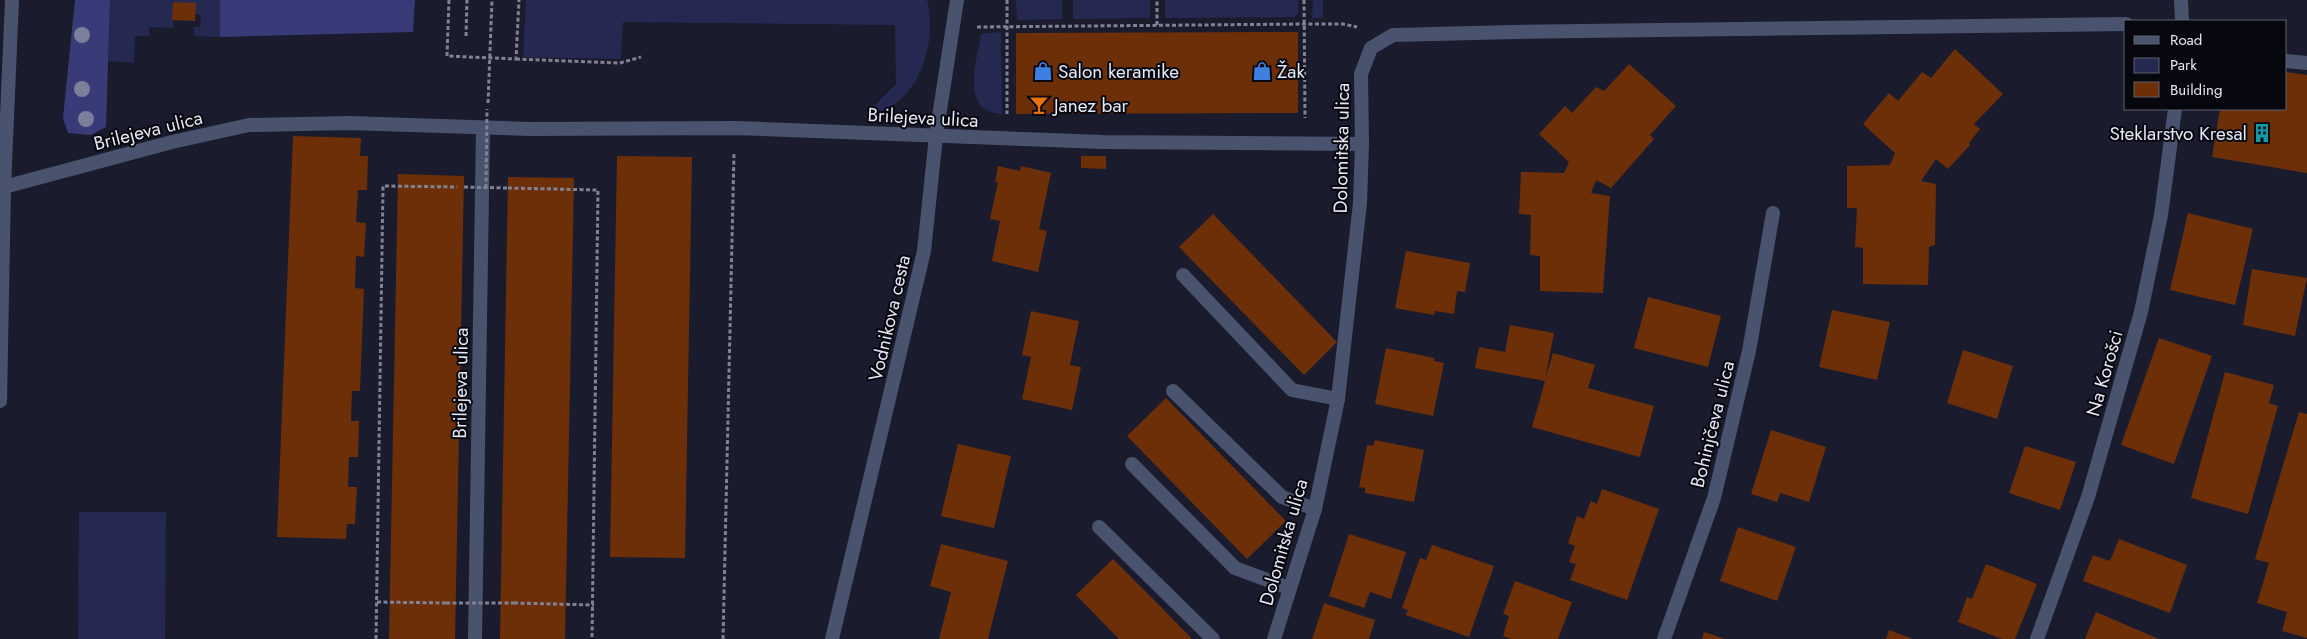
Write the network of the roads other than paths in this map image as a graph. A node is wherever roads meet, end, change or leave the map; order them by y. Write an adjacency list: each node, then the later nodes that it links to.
1 (12, 0): 12 (street)
2 (957, 0): 10 (street, Vodnikova cesta)
3 (2181, 0): 4 (street)
4 (2182, 20)
5 (2124, 24): 11 (street, Dolomitska ulica)
6 (2287, 61): 7 (street)
7 (2307, 63)
8 (2175, 110): 27 (street, Na Korošci)
9 (482, 128): 10 (street, Brilejeva ulica); 12 (street, Brilejeva ulica); 22 (street, Brilejeva ulica)
10 (936, 136): 11 (street, Brilejeva ulica); 23 (street, Vodnikova cesta)
11 (1362, 144): 16 (street, Dolomitska ulica)
12 (4, 187): 17 (street)
13 (1773, 212): 26 (street, Bohinjčeva ulica)
14 (1183, 275): 16 (street)
15 (1173, 391): 19 (street)
16 (1338, 399): 19 (street, Dolomitska ulica)
17 (0, 401)
18 (1132, 464): 21 (street)
19 (1315, 510): 21 (street, Dolomitska ulica)
20 (1099, 527): 24 (street)
21 (1290, 588): 25 (street, Dolomitska ulica)
22 (475, 639)
23 (832, 639)
24 (1213, 639)
25 (1274, 639)
26 (1664, 639)
27 (2038, 639)

